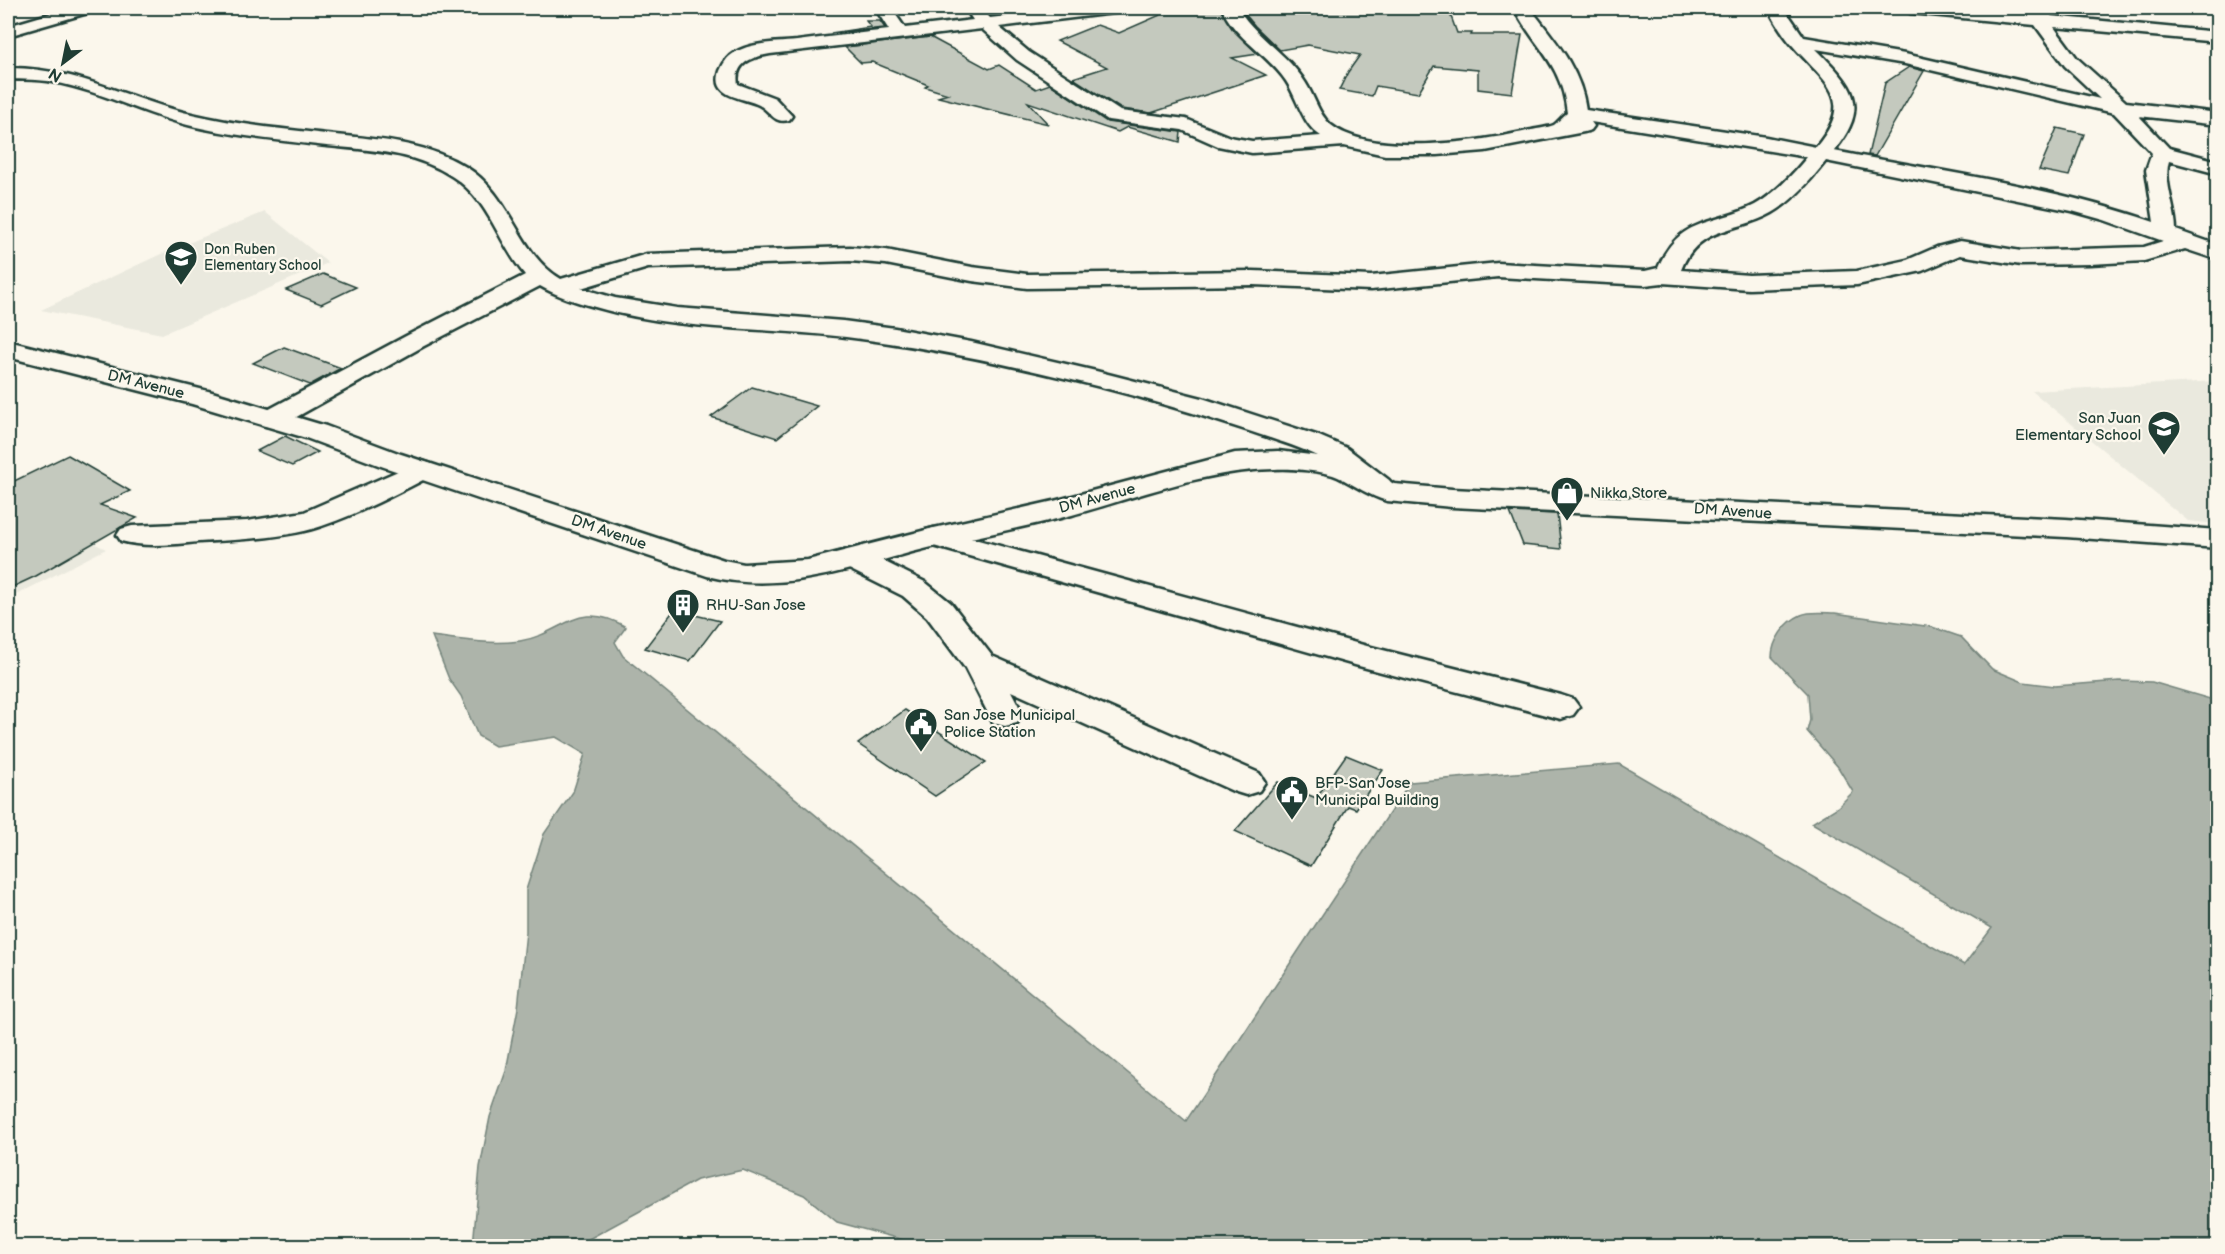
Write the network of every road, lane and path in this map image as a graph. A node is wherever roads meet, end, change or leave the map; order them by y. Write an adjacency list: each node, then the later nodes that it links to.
1 (85, 8): 11 (street)
2 (883, 8): 12 (street)
3 (972, 8): 10 (street)
4 (1114, 8): 10 (street)
5 (1230, 8): 22 (street)
6 (1522, 8): 17 (street)
7 (1776, 8): 14 (street)
8 (1910, 8): 9 (street)
9 (2043, 14): 13 (street); 16 (street)
10 (987, 24): 12 (street); 22 (street)
11 (8, 31)
12 (900, 34): 18 (street)
13 (2217, 37)
14 (1798, 41): 16 (street); 24 (street)
15 (8, 74): 30 (street)
16 (2120, 108): 19 (street); 23 (street)
17 (1577, 114): 20 (street); 21 (street)
18 (782, 116)
19 (2217, 119)
20 (1627, 123): 21 (street); 24 (street)
21 (1562, 128): 22 (street)
22 (1347, 140)
23 (2162, 152): 25 (street); 26 (street)
24 (1822, 153): 26 (street); 29 (street)
25 (2217, 168)
26 (2179, 240): 27 (street); 28 (street); 29 (street)
27 (2217, 253)
28 (2217, 271)
29 (1662, 276): 30 (street)
30 (550, 282): 32 (street); 34 (street)
31 (8, 349): 32 (street, DM Avenue)
32 (272, 419): 33 (street, DM Avenue)
33 (421, 470): 35 (street); 38 (street, DM Avenue)
34 (1387, 492): 36 (street, DM Avenue); 37 (street, DM Avenue)
35 (132, 535)
36 (934, 537): 38 (street, DM Avenue); 40 (street)
37 (2217, 539)
38 (854, 559): 39 (street)
39 (980, 664): 41 (street); 42 (street)
40 (1561, 706)
41 (1005, 714)
42 (1246, 782)

